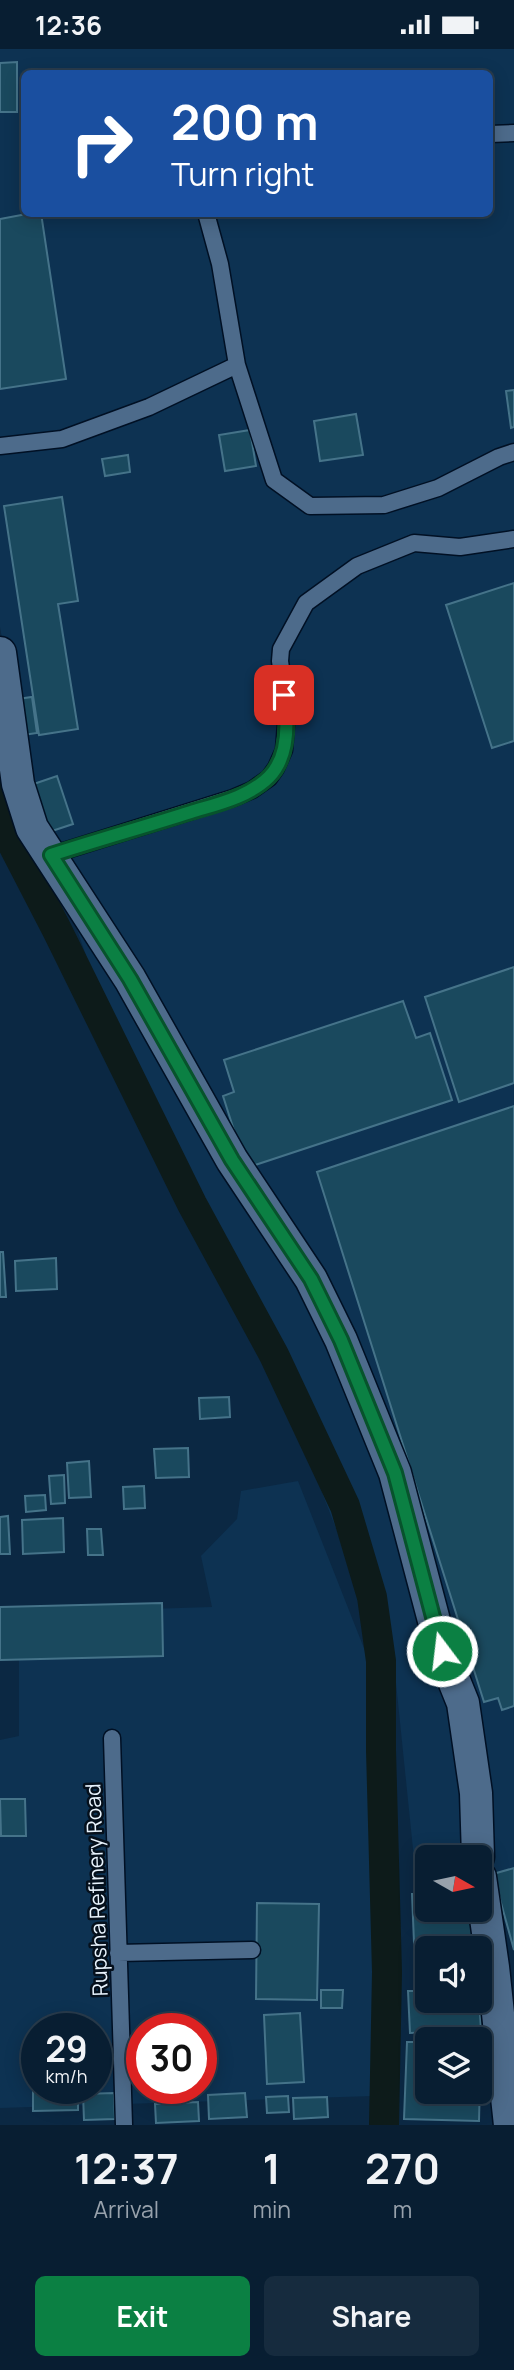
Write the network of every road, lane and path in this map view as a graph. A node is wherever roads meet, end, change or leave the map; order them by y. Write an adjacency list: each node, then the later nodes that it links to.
1 (514, 133): 2 (lane)
2 (493, 134)
3 (207, 217): 4 (lane)
4 (237, 365): 5 (lane); 6 (lane)
5 (0, 446)
6 (514, 452)
7 (514, 539): 9 (lane)
8 (0, 653): 9 (street)
9 (51, 855): 11 (street)
10 (112, 1738): 14 (lane, Rupsha Refinery Road)
11 (478, 1845)
12 (486, 1922): 16 (street)
13 (252, 1950): 14 (lane)
14 (118, 1953): 15 (lane, Rupsha Refinery Road)
15 (124, 2125)
16 (510, 2125)

